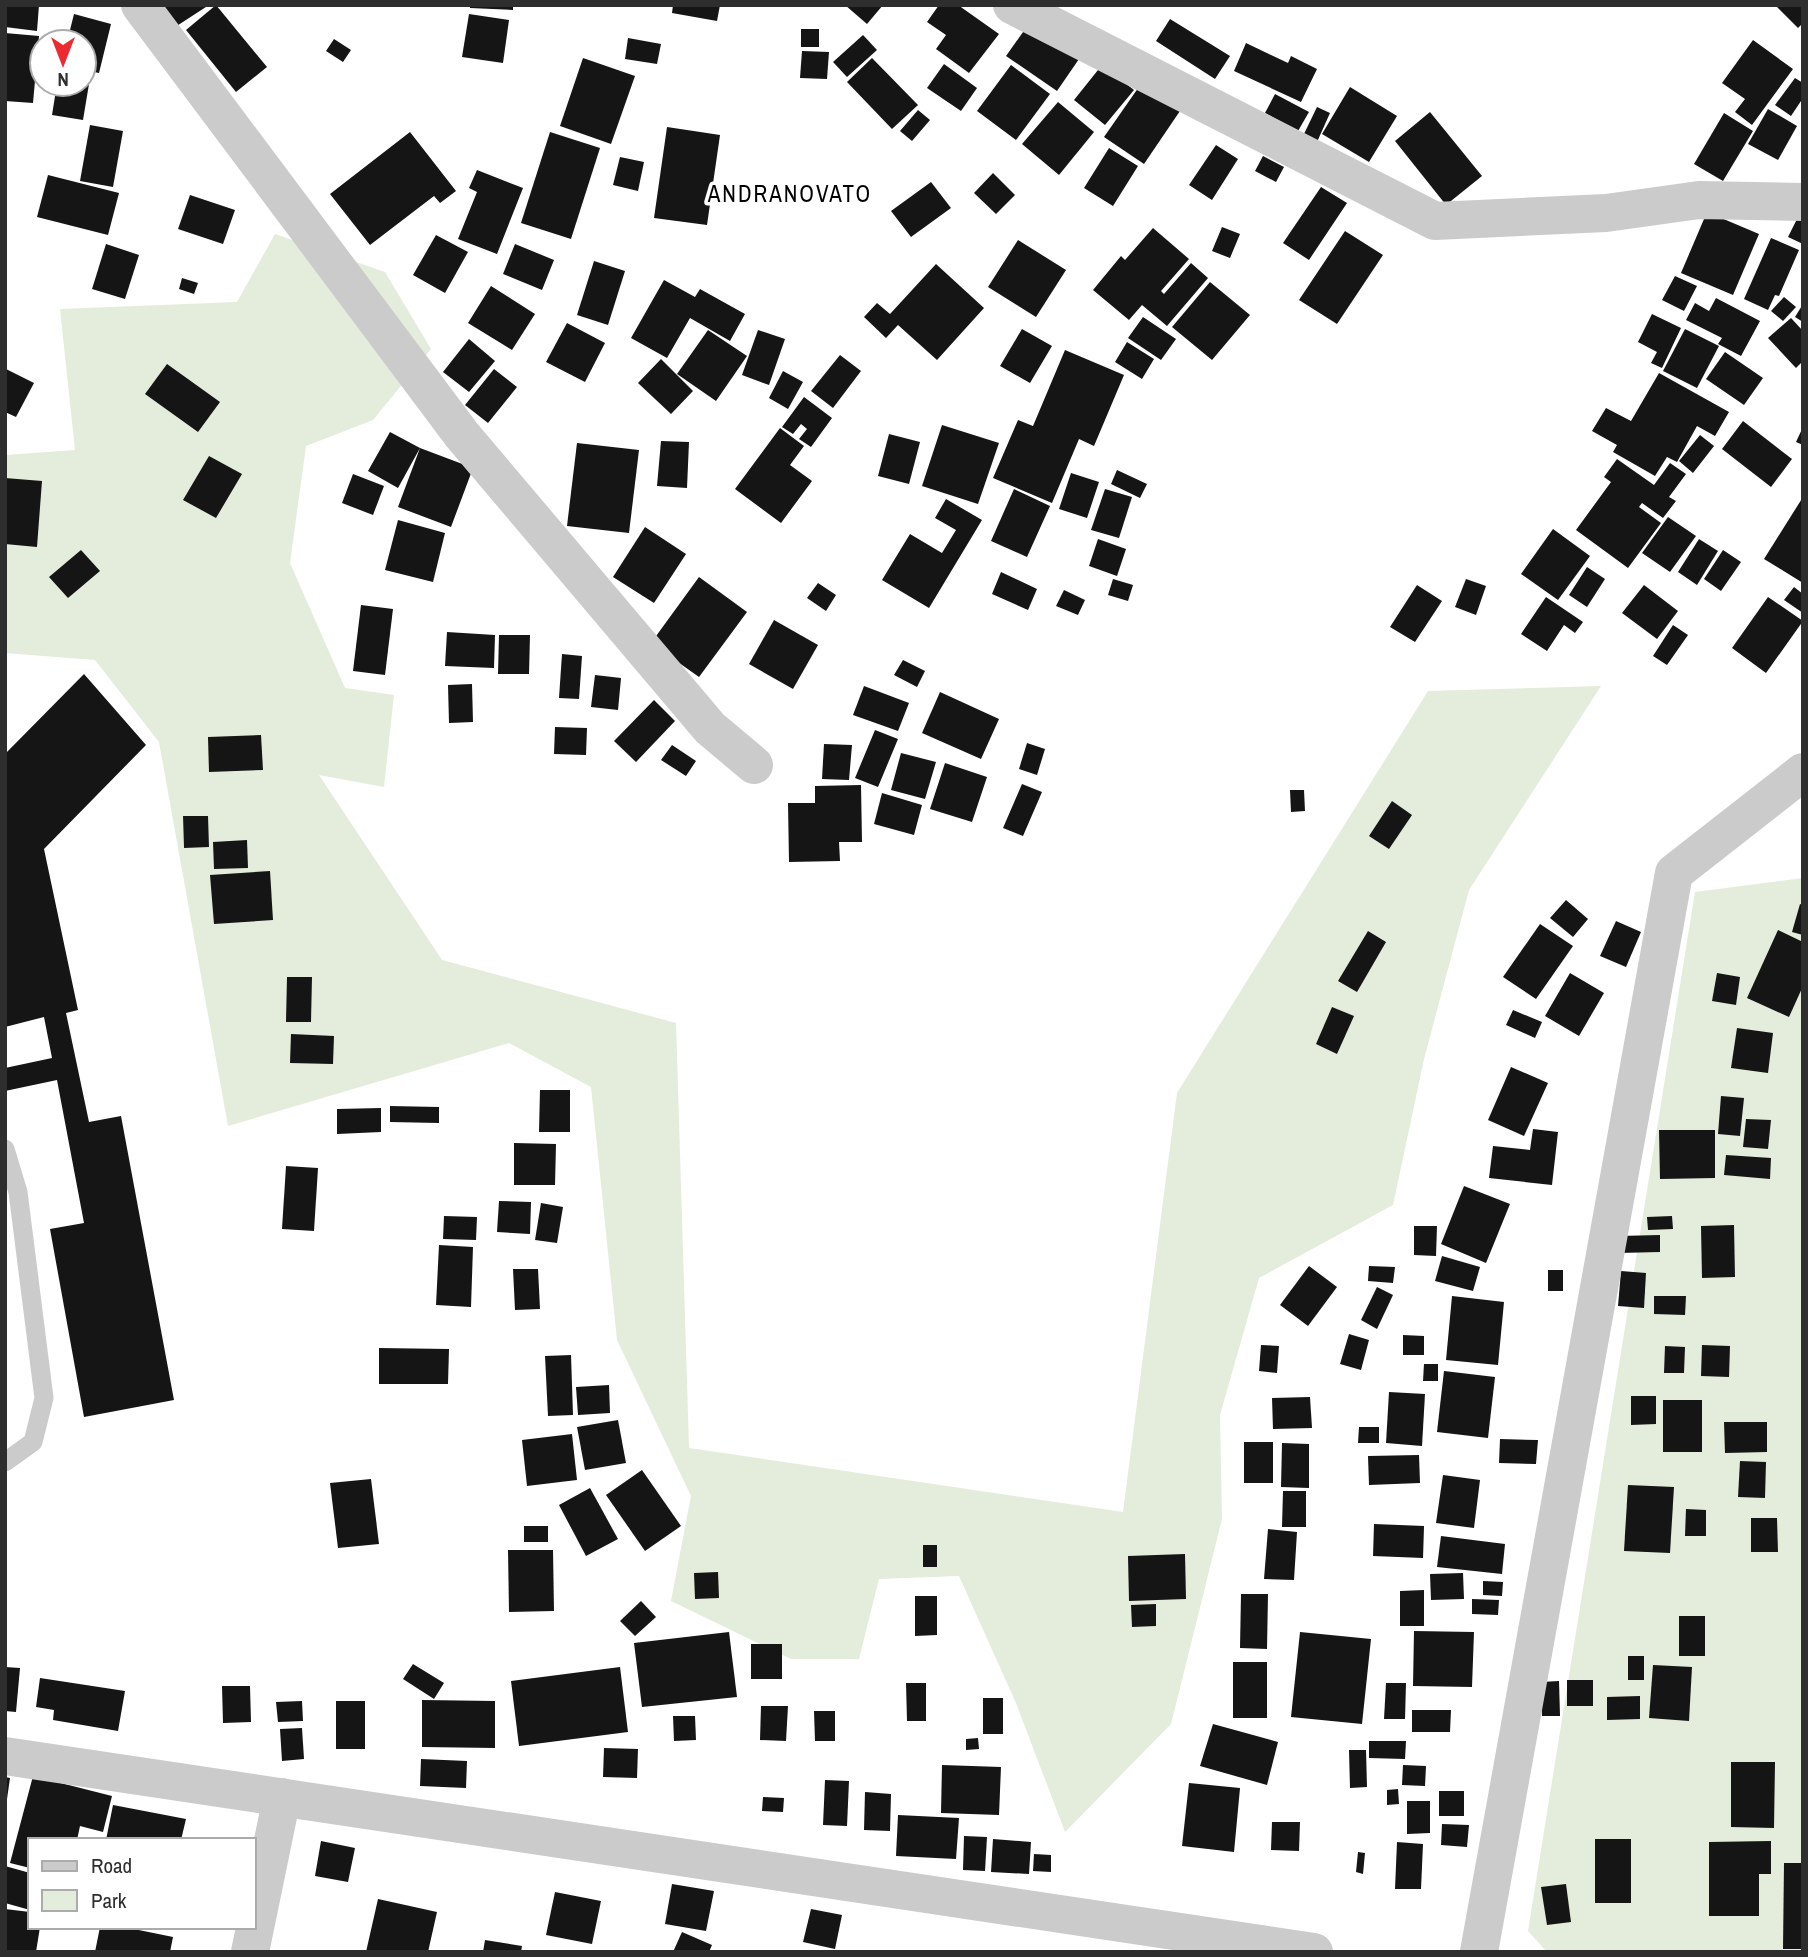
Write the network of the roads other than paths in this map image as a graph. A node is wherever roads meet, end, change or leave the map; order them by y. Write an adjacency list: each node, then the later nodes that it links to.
1 (140, 5): 4 (street)
2 (1012, 5): 3 (street)
3 (1803, 202)
4 (754, 765)
5 (1803, 772): 14 (street)
6 (5, 1149): 7 (lane)
7 (5, 1462)
8 (5, 1756): 9 (street)
9 (282, 1797): 10 (street); 13 (street)
10 (256, 1923)
11 (255, 1929): 12 (street)
12 (250, 1952)
13 (1314, 1952)
14 (1479, 1952)

